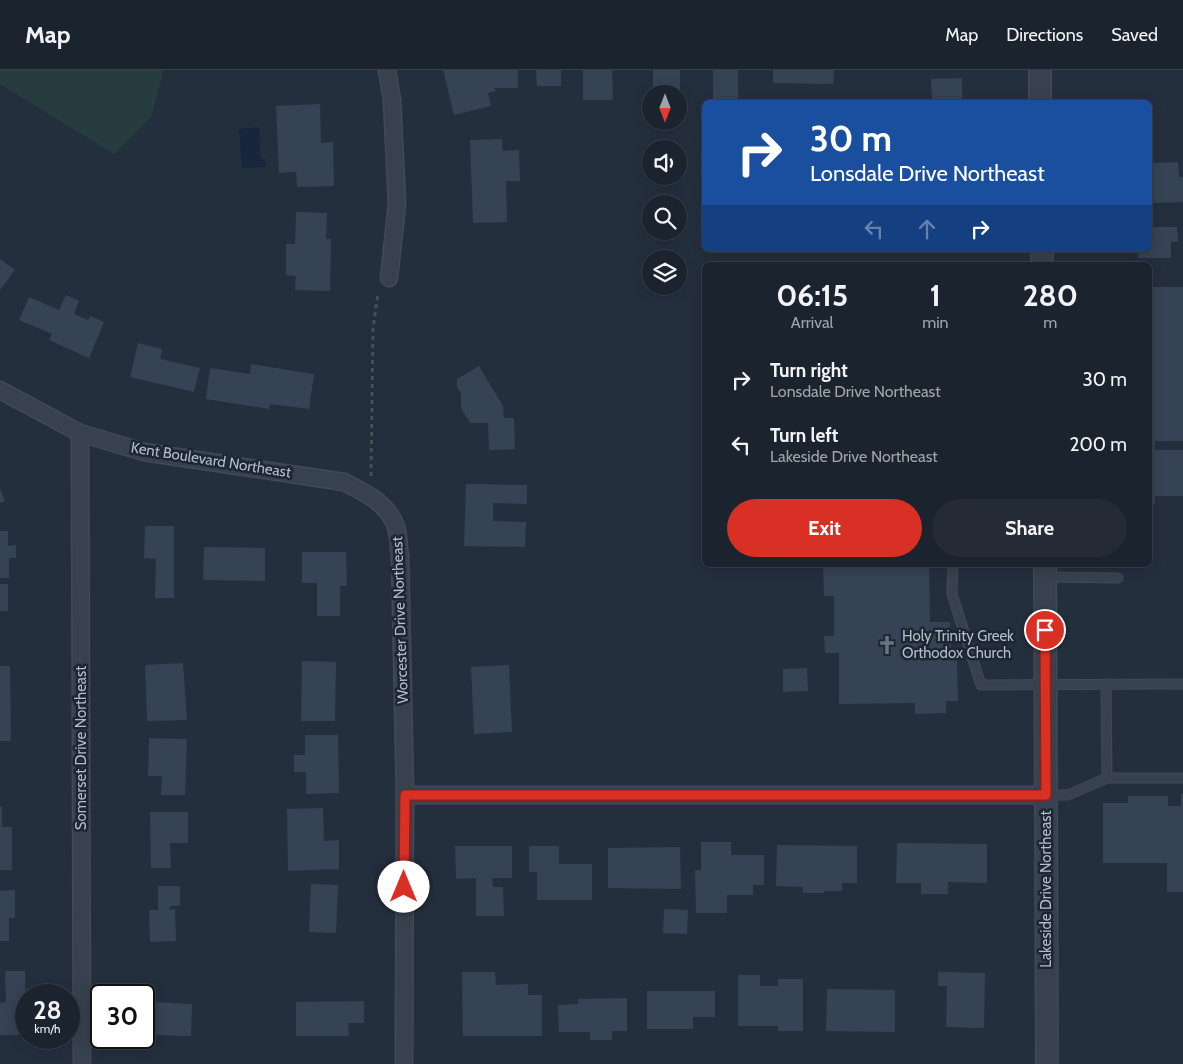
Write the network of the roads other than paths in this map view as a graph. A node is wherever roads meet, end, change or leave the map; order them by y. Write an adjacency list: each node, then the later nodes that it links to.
1 (387, 70): 4 (street)
2 (1040, 70): 3 (street)
3 (1040, 100)
4 (389, 278)
5 (0, 390): 6 (street, Kent Boulevard Northeast)
6 (80, 433): 7 (street, Kent Boulevard Northeast); 18 (street, Somerset Drive Northeast)
7 (371, 495): 16 (street, Worcester Drive Northeast)
8 (953, 567): 11 (lane)
9 (1045, 571): 10 (lane); 11 (street, Lakeside Drive Northeast)
10 (1118, 578)
11 (1045, 684): 12 (lane); 17 (street, Lakeside Drive Northeast)
12 (1106, 684): 13 (lane); 14 (lane)
13 (1183, 684)
14 (1107, 778): 15 (lane); 17 (lane)
15 (1183, 778)
16 (405, 795): 17 (street); 19 (street, Worcester Drive Northeast)
17 (1046, 795): 20 (street, Lakeside Drive Northeast)
18 (82, 1064)
19 (404, 1064)
20 (1047, 1064)

